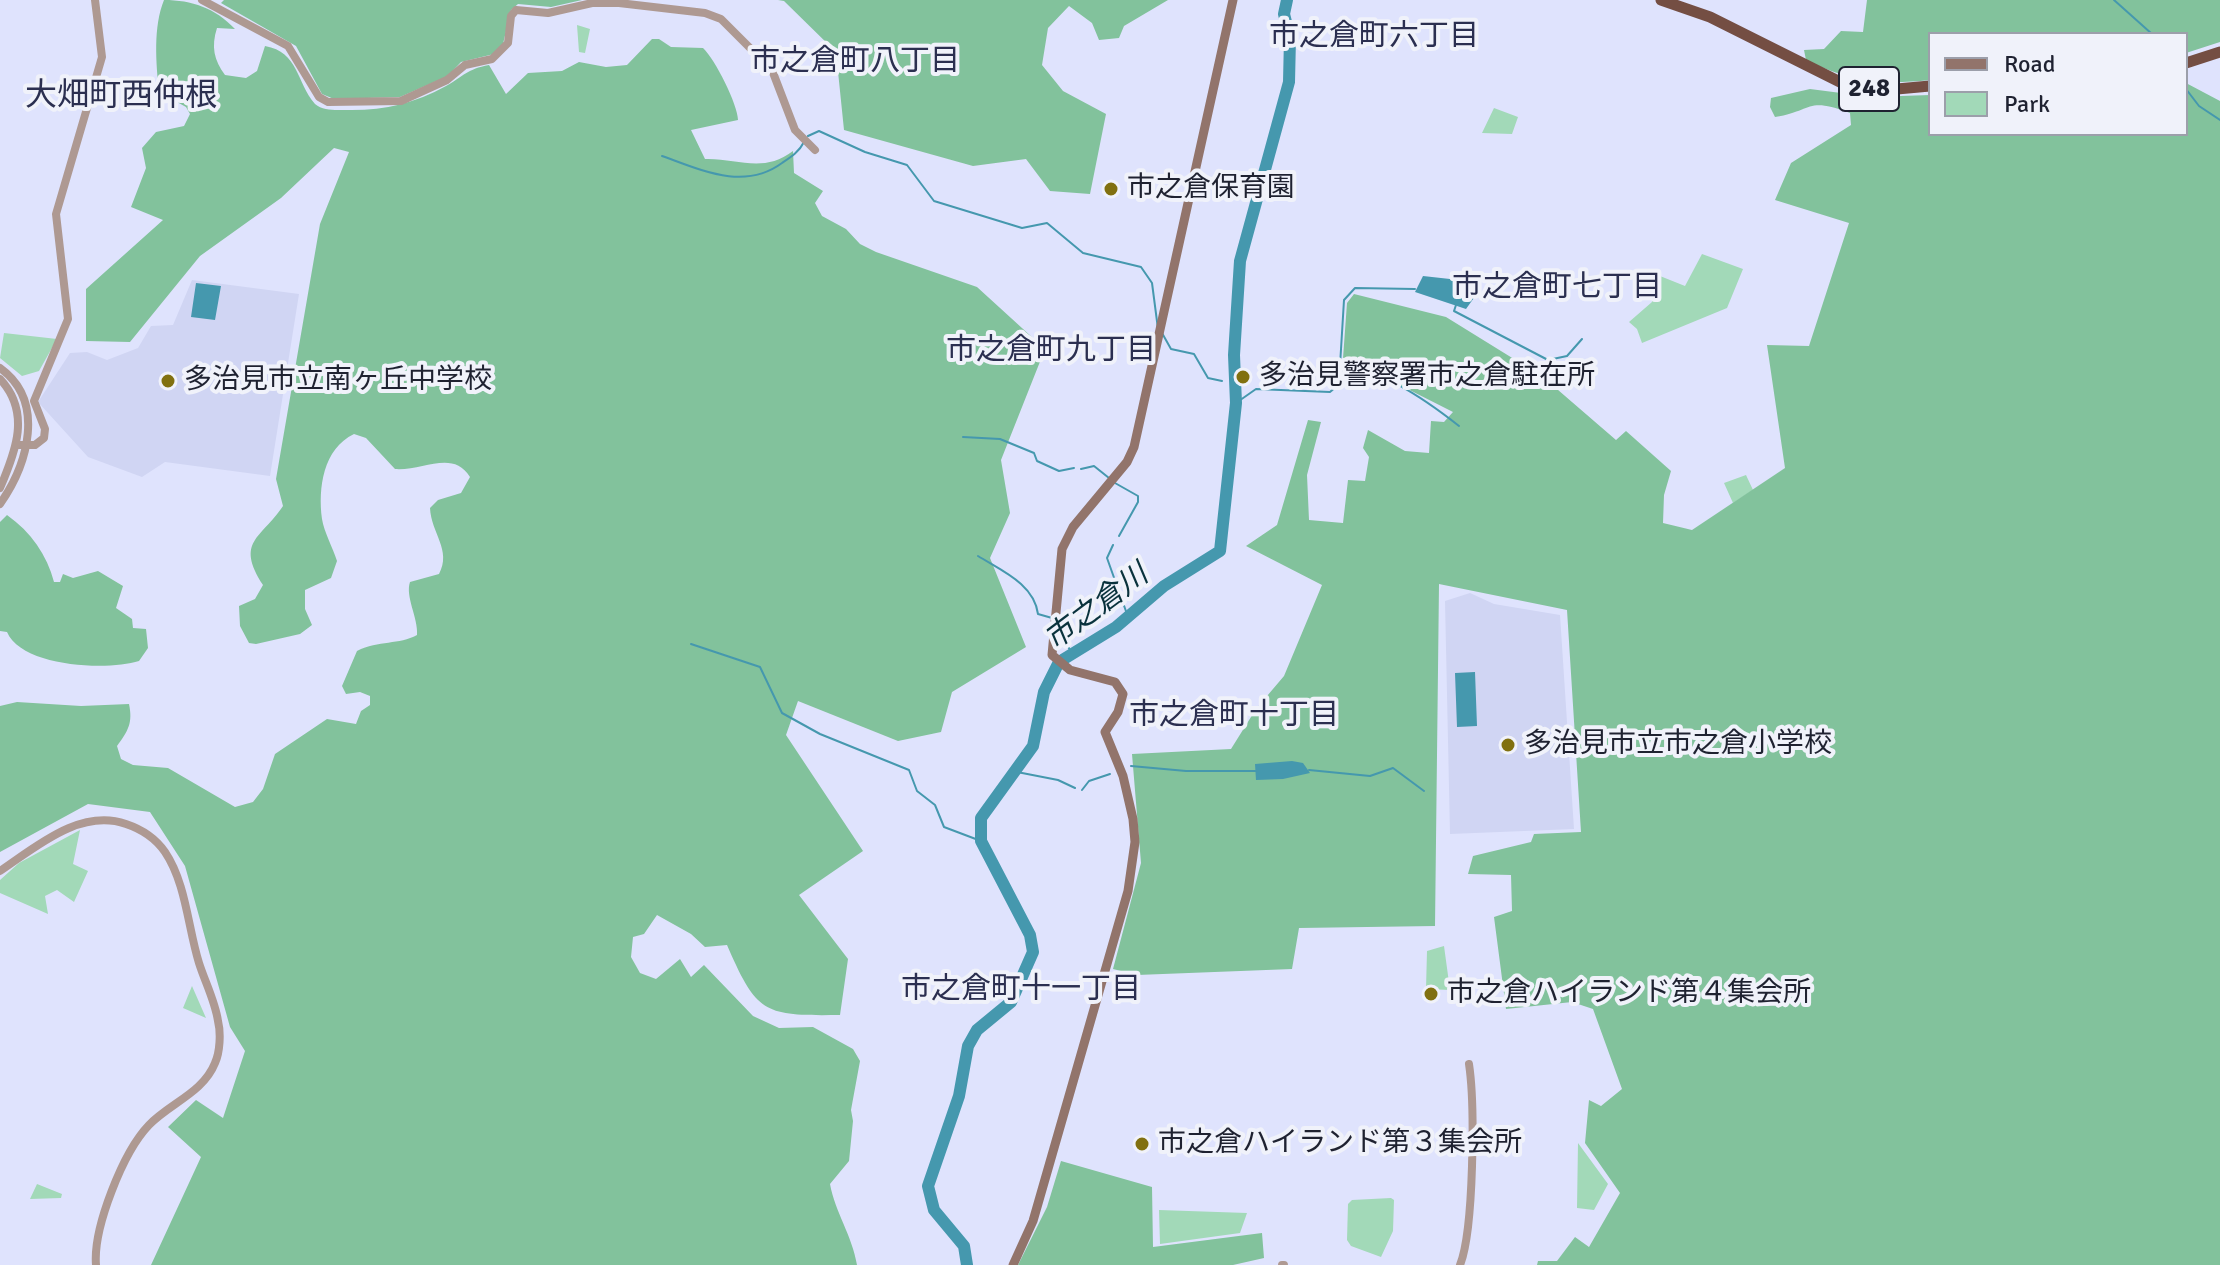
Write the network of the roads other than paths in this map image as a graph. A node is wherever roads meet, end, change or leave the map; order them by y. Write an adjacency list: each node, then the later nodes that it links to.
1 (95, 0): 11 (street)
2 (202, 0): 8 (street)
3 (1233, 0): 17 (main road)
4 (1661, 0): 7 (highway, 248)
5 (2220, 52): 6 (highway)
6 (2188, 62)
7 (1928, 86)
8 (815, 150)
9 (0, 368): 11 (street)
10 (0, 379): 11 (street)
11 (22, 445): 12 (street); 13 (street)
12 (0, 488)
13 (0, 504)
14 (0, 871): 16 (street)
15 (1469, 1064): 18 (street)
16 (96, 1265)
17 (1013, 1265)
18 (1460, 1265)

